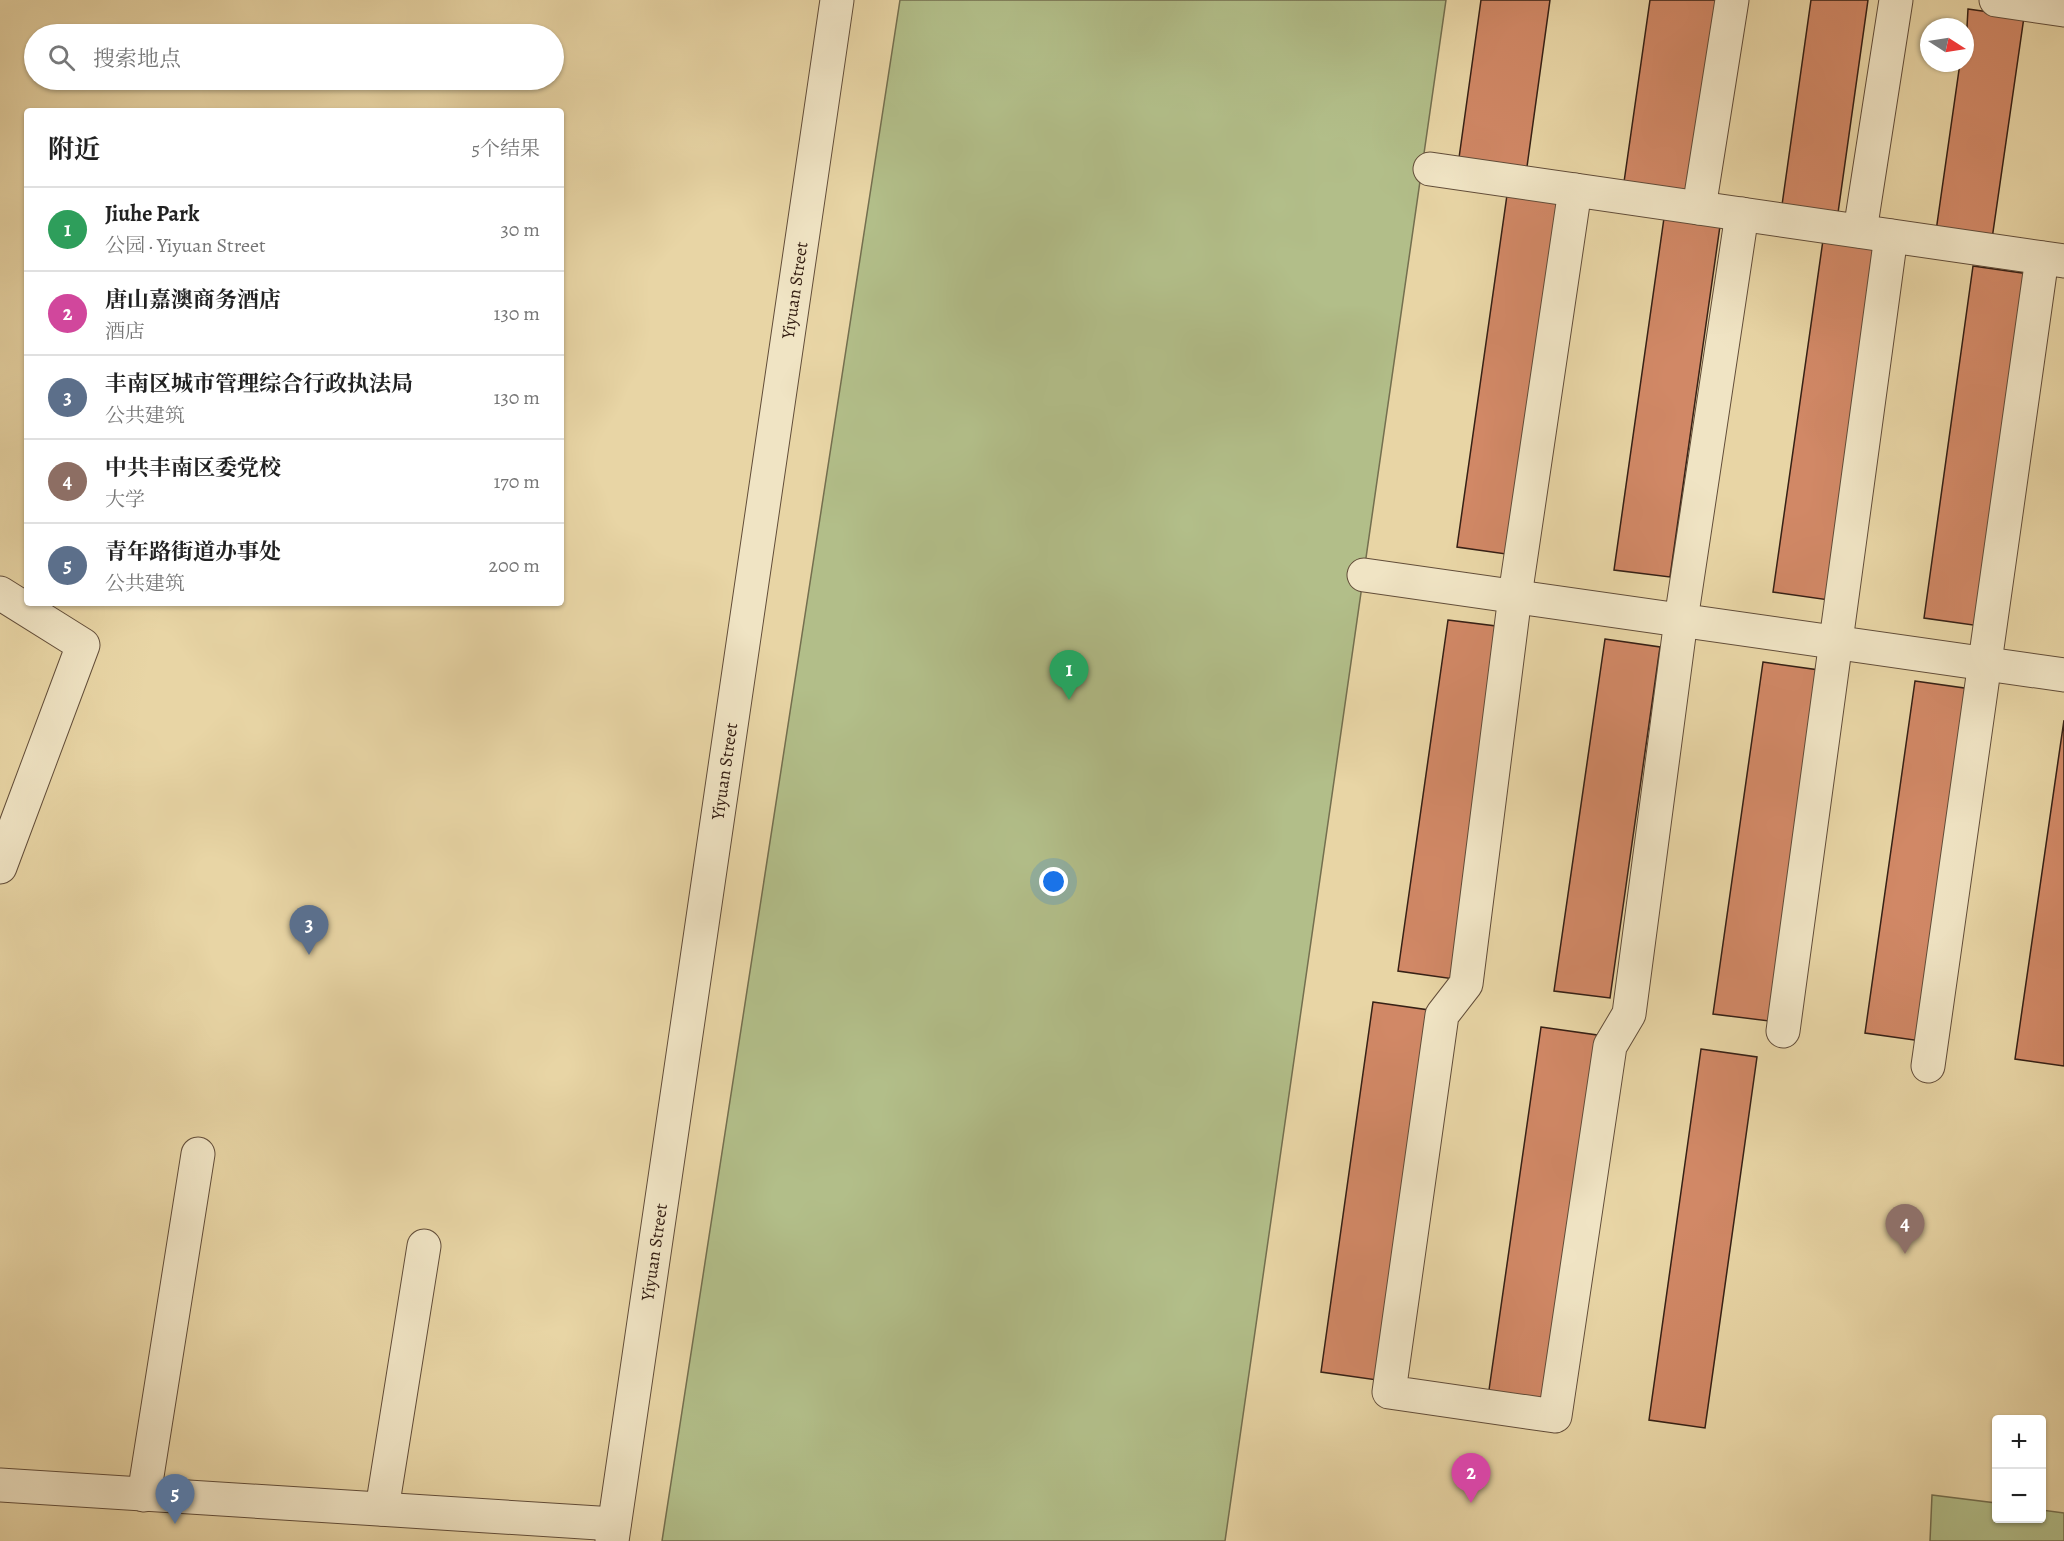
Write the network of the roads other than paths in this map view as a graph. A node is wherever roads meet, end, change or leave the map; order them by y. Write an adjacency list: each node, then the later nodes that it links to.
1 (837, 0): 28 (street, Yiyuan Street)
2 (1732, 0): 8 (street)
3 (1896, 0): 10 (street)
4 (1996, 0): 5 (street)
5 (2064, 10)
6 (1430, 170): 7 (street)
7 (1575, 190): 8 (street); 15 (street)
8 (1699, 208): 9 (street)
9 (1742, 214): 10 (street); 16 (street)
10 (1860, 231): 11 (street)
11 (1892, 236): 12 (street); 17 (street)
12 (2053, 259): 18 (street)
13 (1364, 575): 15 (street)
14 (0, 593): 20 (street)
15 (1515, 596): 16 (street); 16 (street)
16 (1681, 620): 17 (street)
17 (1834, 642): 18 (street); 21 (street)
18 (1985, 664): 19 (street); 22 (street)
19 (2064, 675)
20 (0, 867)
21 (1783, 1031)
22 (1928, 1066)
23 (198, 1154): 26 (street)
24 (424, 1246): 27 (street)
25 (0, 1485): 26 (street)
26 (144, 1495): 27 (street)
27 (381, 1509): 28 (street)
28 (613, 1532)

